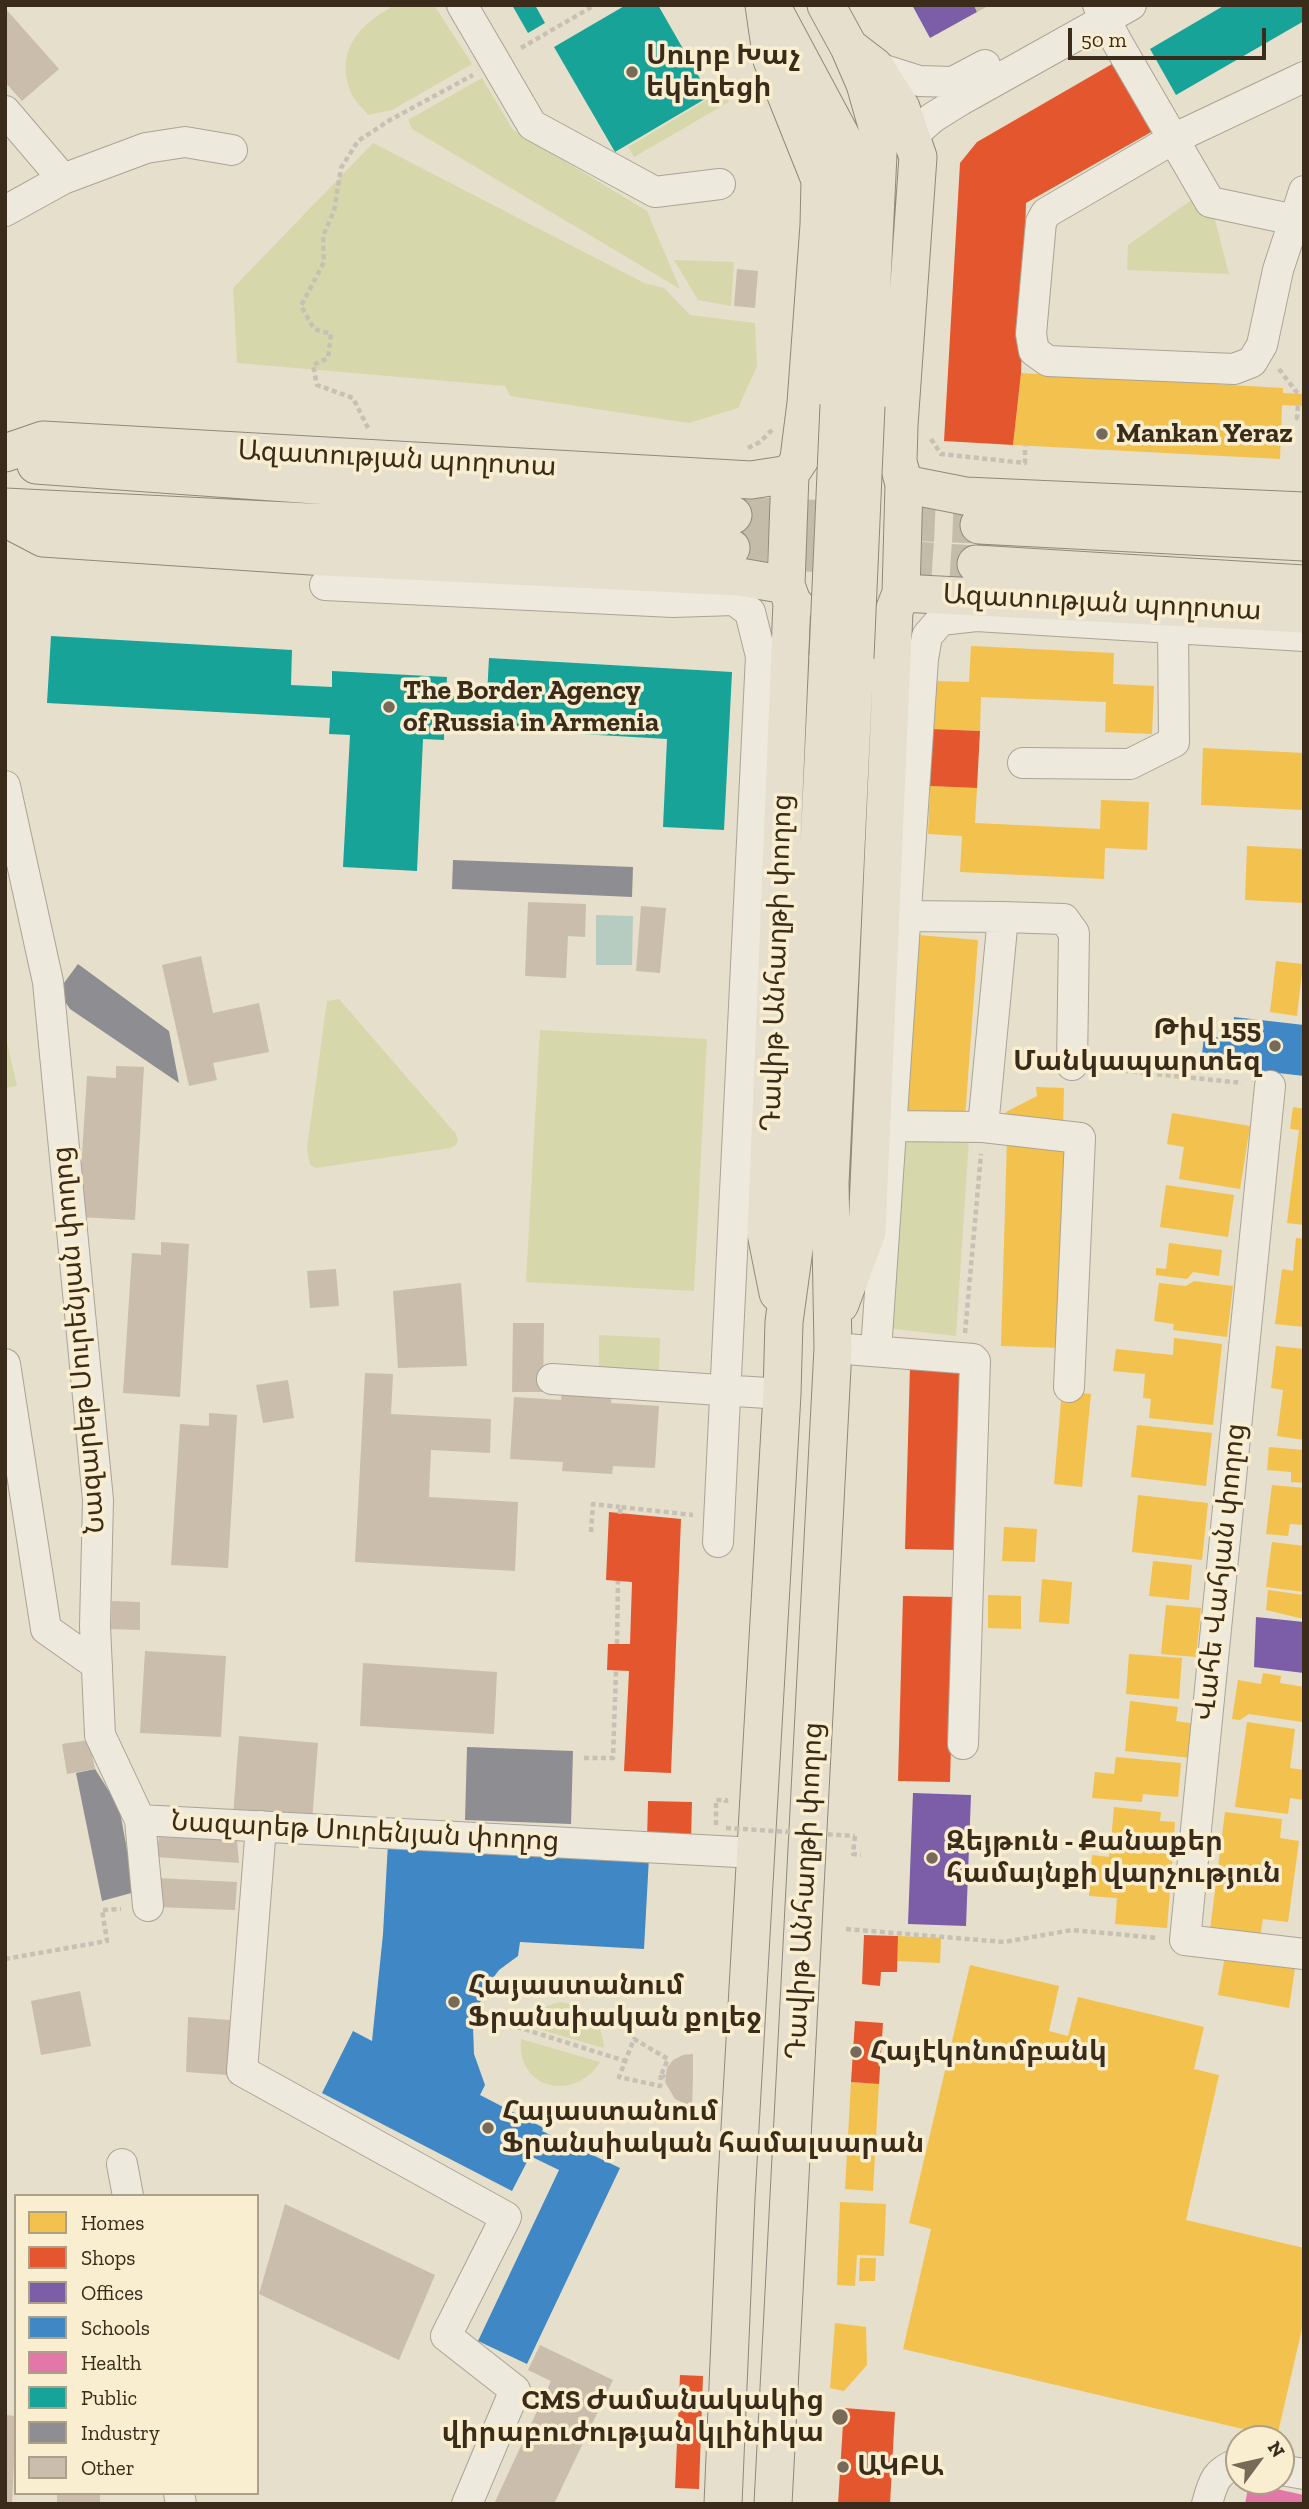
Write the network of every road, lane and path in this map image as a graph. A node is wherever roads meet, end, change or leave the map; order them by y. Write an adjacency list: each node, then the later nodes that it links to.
1 (462, 5): 17 (street)
2 (595, 5): 8 (path)
3 (764, 5): 30 (main road, Դավիթ Անհաղթի փողոց)
4 (771, 5): 21 (main road)
5 (826, 5): 9 (main road)
6 (1131, 5): 7 (street)
7 (1100, 10): 9 (street); 13 (street); 14 (street)
8 (522, 48)
9 (862, 57): 13 (main road, Դավիթ Անհաղթի փողոց); 21 (main road)
10 (473, 75): 25 (path)
11 (1304, 77): 14 (street)
12 (5, 111): 16 (street)
13 (912, 136): 32 (main road, Դավիթ Անհաղթի փողոց)
14 (1173, 139): 20 (street); 20 (street)
15 (232, 150): 16 (street)
16 (63, 179): 19 (street)
17 (720, 184)
18 (1304, 191): 20 (street)
19 (5, 211)
20 (1299, 221)
21 (853, 405): 46 (main road, bridge)
22 (1298, 406): 23 (path)
23 (1304, 419)
24 (774, 427): 28 (path)
25 (369, 430)
26 (930, 438): 27 (path)
27 (1025, 446)
28 (746, 449)
29 (5, 453): 30 (main road, Ազատության պողոտա)
30 (803, 460): 41 (main road, Դավիթ Անհաղթի փողոց)
31 (5, 462): 33 (main road, Ազատության պողոտա)
32 (895, 466): 34 (main road); 42 (main road, Դավիթ Անհաղթի փողոց)
33 (5, 506)
34 (1304, 511)
35 (5, 518): 41 (main road)
36 (979, 525): 37 (main road)
37 (1304, 542)
38 (976, 564): 39 (main road, Ազատության պողոտա)
39 (1304, 584)
40 (325, 585): 62 (street)
41 (796, 601): 55 (main road, Դավիթ Անհաղթի փողոց)
42 (890, 608): 43 (main road, Ազատության պողոտա); 56 (main road, Դավիթ Անհաղթի փողոց)
43 (1304, 614)
44 (1173, 628): 45 (street); 47 (street); 49 (street)
45 (1304, 636)
46 (841, 657): 55 (main road, Դավիթ Անհաղթի փողոց); 56 (main road, Դավիթ Անհաղթի փողոց)
47 (1023, 763)
48 (5, 786): 68 (street, Նազարեթ Սուրենյան փողոց)
49 (905, 916): 50 (street); 53 (street)
50 (1003, 916): 51 (street); 54 (street)
51 (1072, 1065): 52 (path)
52 (1270, 1086): 81 (street, Վահե Վահյան փողոց)
53 (891, 1126): 54 (street); 57 (street)
54 (983, 1127): 58 (path); 61 (street)
55 (784, 1322): 63 (main road, Դավիթ Անհաղթի փողոց)
56 (833, 1334): 57 (street); 91 (main road, Դավիթ Անհաղթի փողոց)
57 (876, 1351): 58 (street)
58 (963, 1359): 70 (street)
59 (5, 1364): 68 (street)
60 (552, 1379): 62 (street)
61 (1069, 1387)
62 (726, 1390): 63 (street); 64 (street)
63 (782, 1394): 77 (main road, Դավիթ Անհաղթի փողոց)
64 (718, 1530): 65 (path)
65 (591, 1532)
66 (618, 1581): 67 (path)
67 (617, 1644)
68 (97, 1665): 74 (street, Նազարեթ Սուրենյան փողոց)
69 (616, 1670): 71 (path)
70 (963, 1744)
71 (584, 1758)
72 (726, 1809): 76 (path)
73 (726, 1819): 78 (path, bridge)
74 (140, 1820): 75 (street, Նազարեթ Սուրենյան փողոց); 79 (street)
75 (261, 1826): 77 (street, Նազարեթ Սուրենյան փողոց); 89 (street)
76 (716, 1828)
77 (756, 1853): 90 (main road, Դավիթ Անհաղթի փողոց)
78 (861, 1855)
79 (148, 1906): 83 (path)
80 (846, 1929): 81 (path)
81 (1185, 1940): 82 (street)
82 (1304, 1954)
83 (5, 1959)
84 (476, 2014): 85 (path)
85 (625, 2061): 85 (path)
86 (122, 2164): 87 (street)
87 (128, 2194)
88 (1225, 2467): 92 (street)
89 (467, 2504)
90 (723, 2504)
91 (773, 2504)
92 (1207, 2504)

